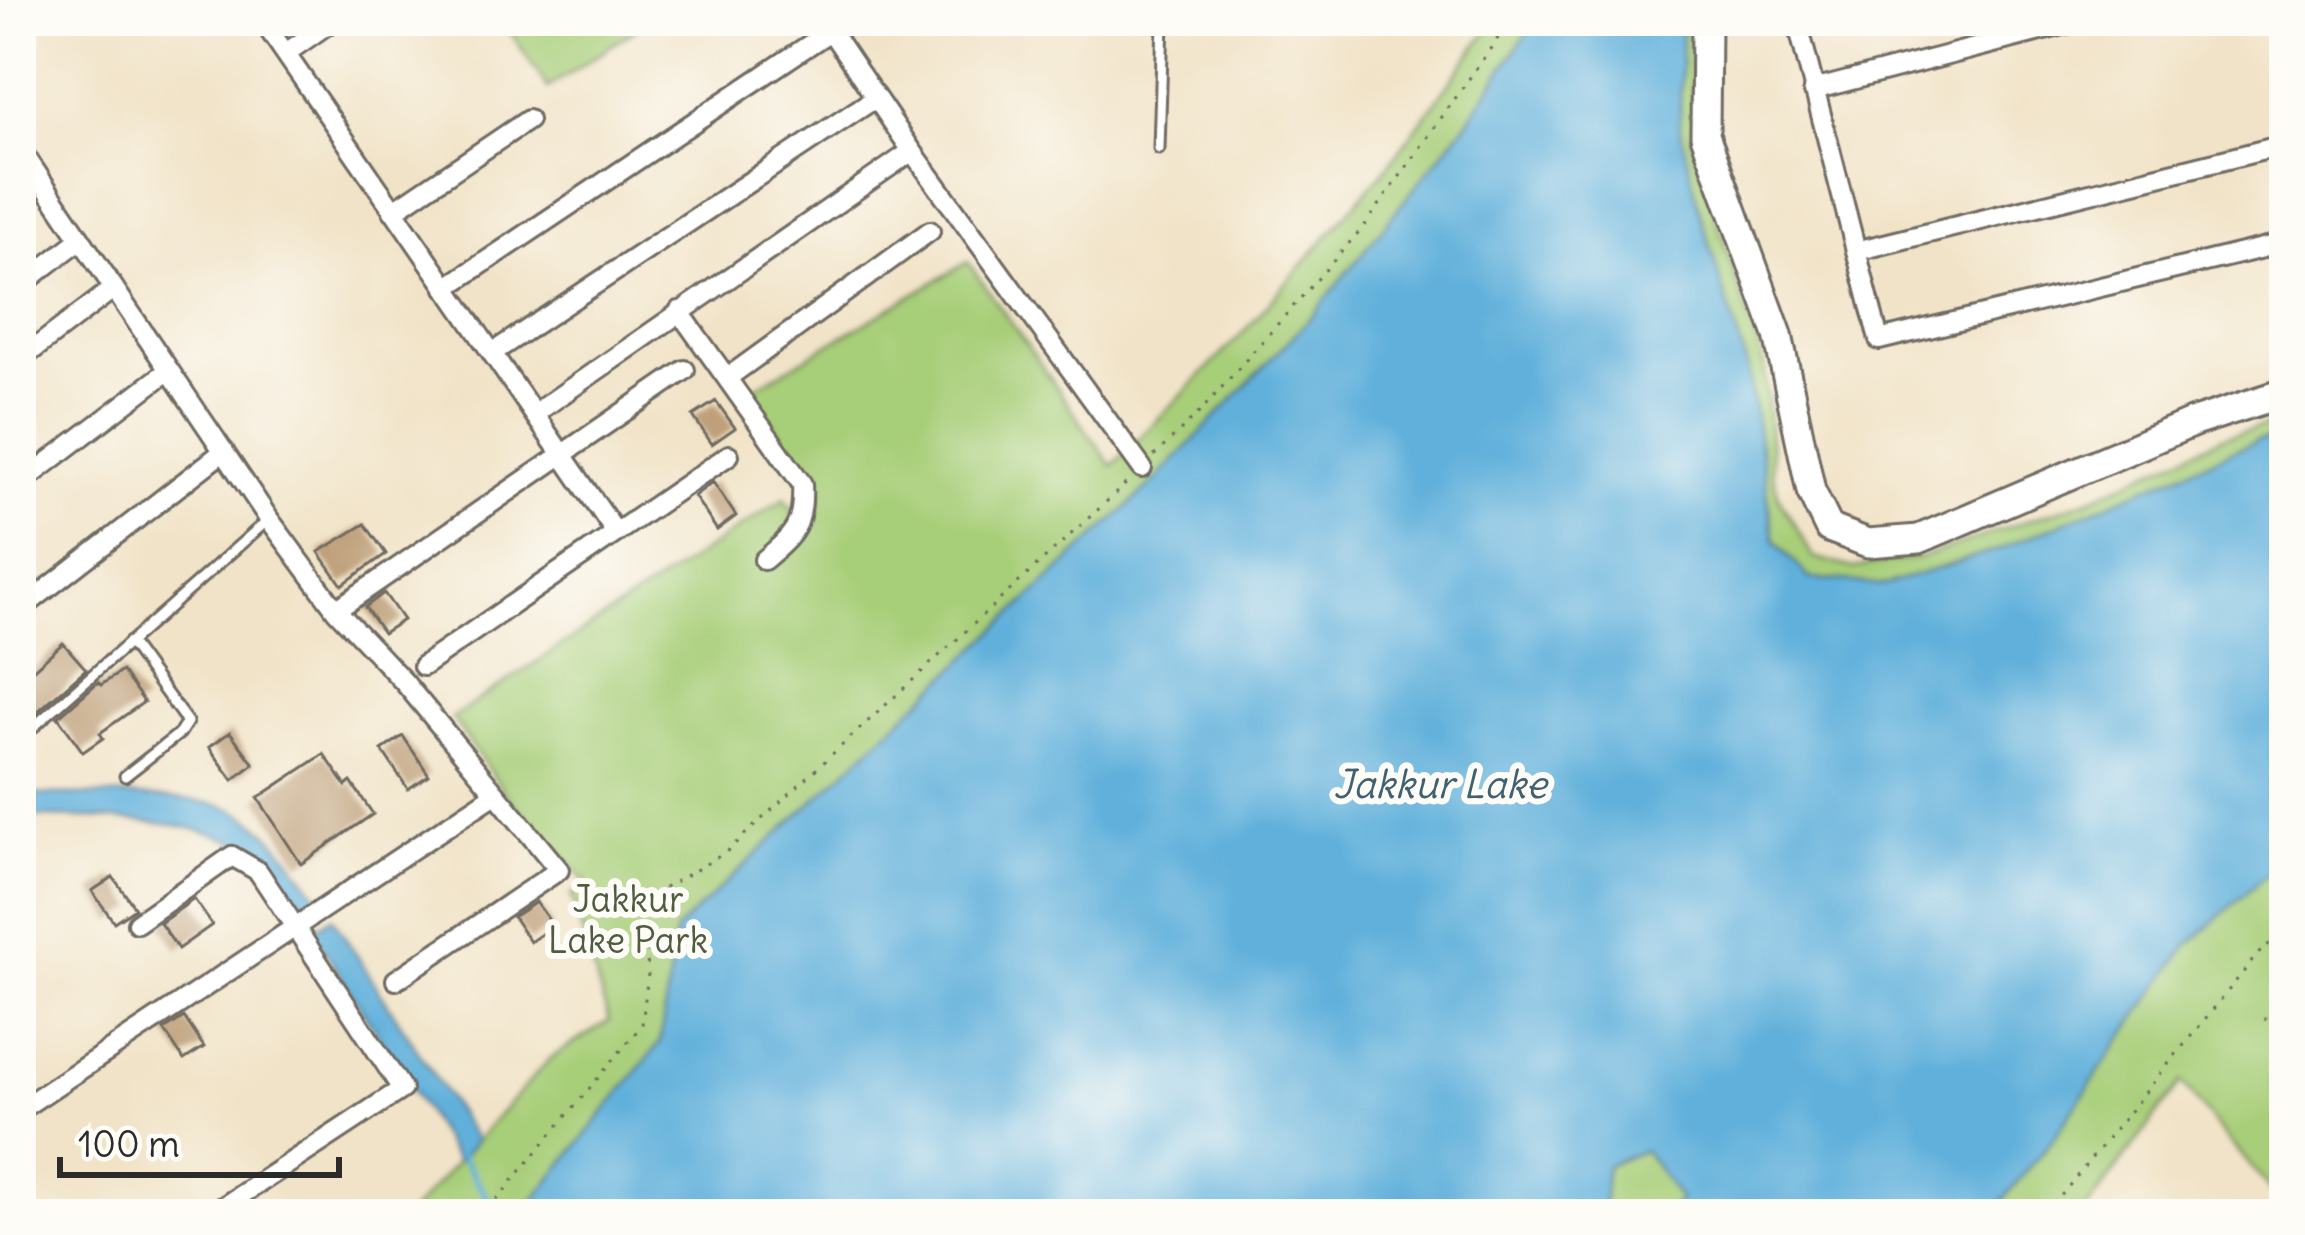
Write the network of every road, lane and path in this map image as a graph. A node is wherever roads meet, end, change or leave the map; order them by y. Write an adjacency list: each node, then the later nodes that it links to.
1 (263, 21): 9 (street)
2 (332, 21): 9 (street)
3 (1163, 21): 14 (lane)
4 (1510, 21): 36 (path)
5 (1706, 21): 31 (street)
6 (1797, 21): 10 (street)
7 (2079, 21): 10 (street)
8 (827, 26): 11 (street); 23 (street)
9 (286, 53): 17 (street)
10 (1813, 90): 21 (street)
11 (874, 99): 16 (street); 26 (street)
12 (528, 120): 17 (street)
13 (2284, 146): 21 (street)
14 (1159, 149)
15 (21, 150): 19 (street)
16 (912, 151): 25 (street); 36 (street)
17 (393, 211): 23 (street)
18 (931, 231): 30 (street)
19 (81, 239): 22 (street); 24 (street)
20 (2284, 243): 21 (street)
21 (1856, 251)
22 (21, 285)
23 (446, 287): 26 (street)
24 (114, 288): 27 (street); 28 (street)
25 (679, 311): 30 (street); 32 (street)
26 (492, 353): 32 (street)
27 (21, 359)
28 (169, 370): 33 (street); 37 (street)
29 (685, 370): 34 (street)
30 (727, 378): 40 (street)
31 (2284, 393)
32 (534, 414): 34 (street)
33 (224, 451): 38 (street); 41 (street)
34 (562, 455): 39 (street); 42 (street)
35 (729, 455): 39 (street)
36 (1142, 468): 56 (path)
37 (21, 483)
38 (269, 519): 42 (street); 43 (lane)
39 (616, 533): 44 (street)
40 (764, 560)
41 (21, 609)
42 (336, 610): 47 (street)
43 (129, 642): 45 (lane); 46 (lane)
44 (423, 666)
45 (21, 738)
46 (125, 776)
47 (494, 795): 49 (street); 51 (street)
48 (137, 922): 49 (street)
49 (296, 927): 54 (street); 55 (street)
50 (2284, 931): 57 (path)
51 (396, 980)
52 (2264, 1017): 53 (path)
53 (2284, 1038)
54 (21, 1109)
55 (212, 1214)
56 (476, 1214)
57 (2046, 1214)

